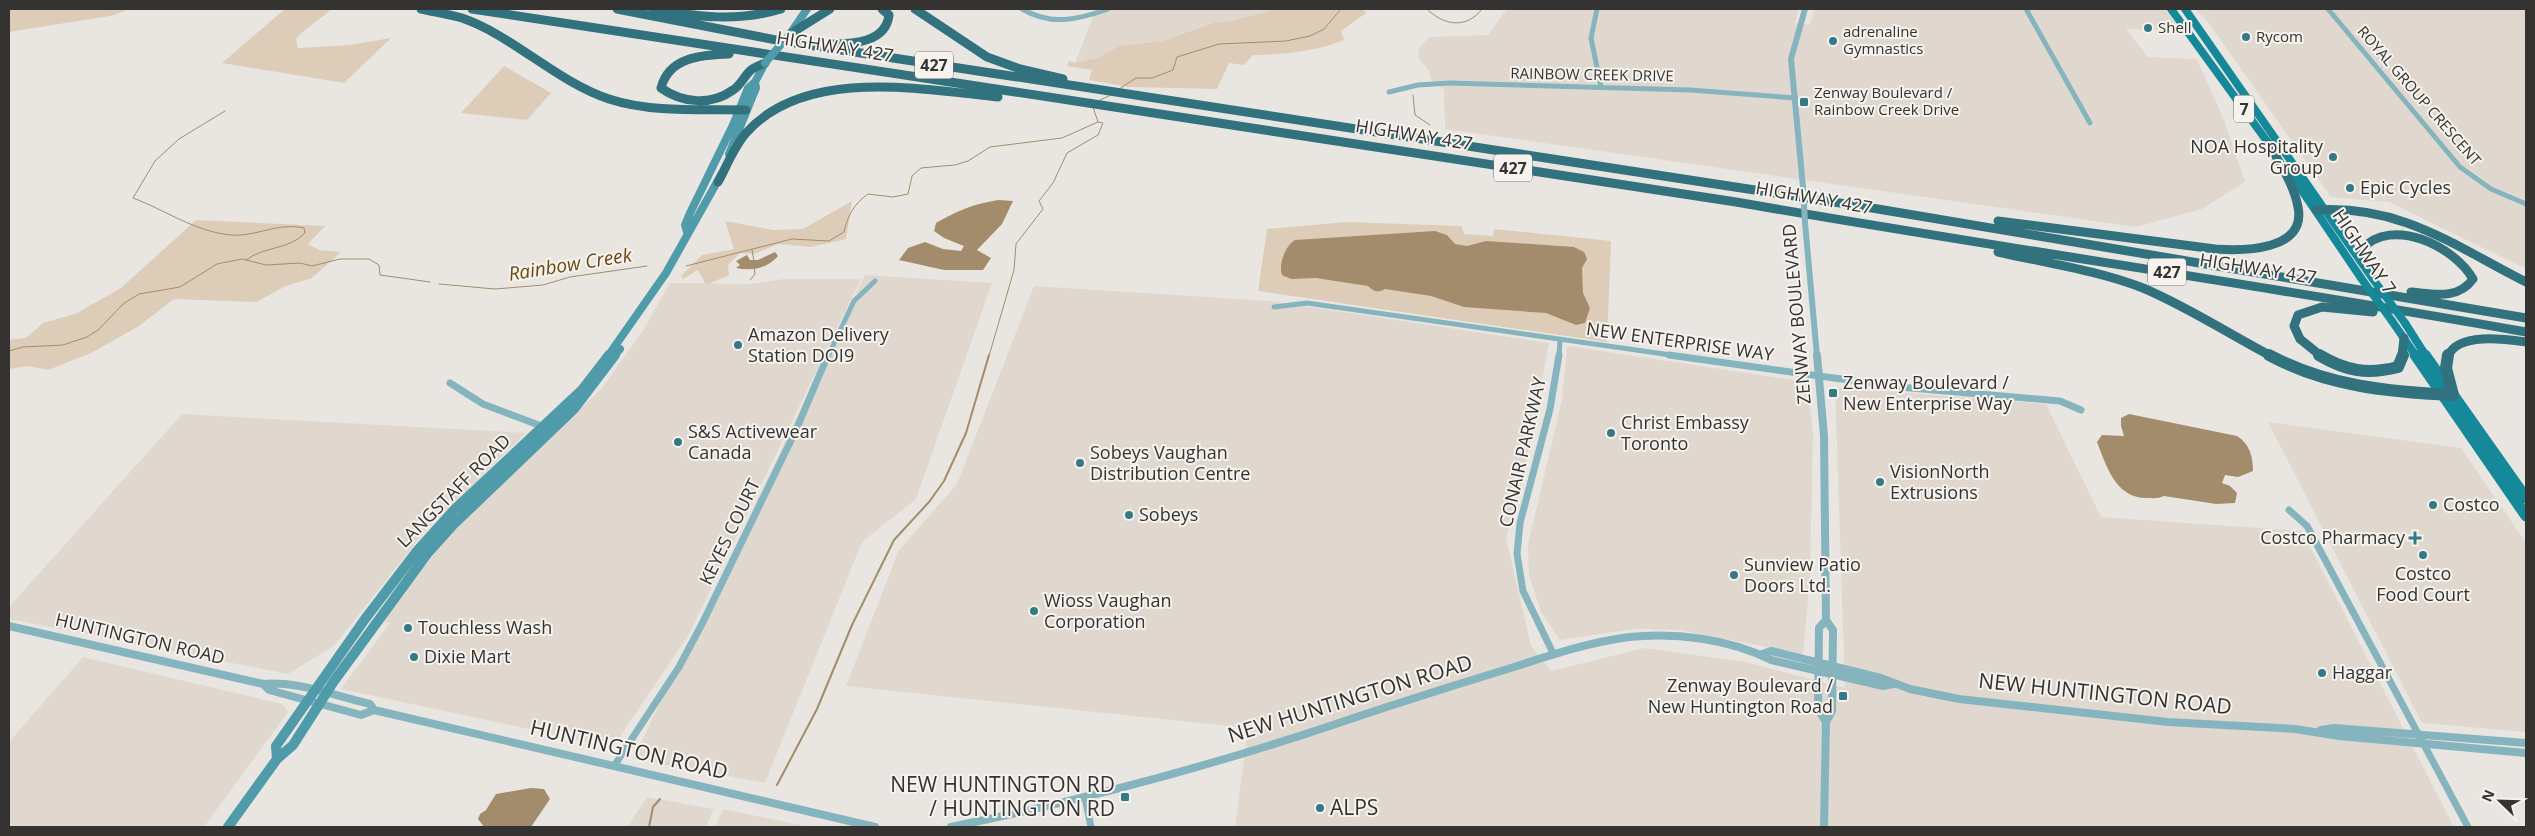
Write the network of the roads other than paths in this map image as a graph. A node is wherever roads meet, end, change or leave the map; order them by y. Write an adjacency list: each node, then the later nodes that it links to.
1 (421, 9): 28 (highway)
2 (472, 9): 21 (highway, HIGHWAY 427 / 427)
3 (617, 9): 20 (highway, HIGHWAY 427 / 427)
4 (651, 9): 5 (highway)
5 (782, 9)
6 (812, 9): 18 (main road, LANGSTAFF ROAD)
7 (830, 9): 19 (highway)
8 (882, 9): 20 (highway)
9 (915, 9): 23 (highway)
10 (1022, 9): 11 (street)
11 (1108, 9)
12 (1597, 9): 24 (street)
13 (1805, 9): 26 (street, ZENWAY BOULEVARD)
14 (2026, 9): 29 (street)
15 (2171, 9): 30 (main road, HIGHWAY 7 / 7)
16 (2185, 9): 34 (main road, HIGHWAY 7 / 7)
17 (2328, 9): 32 (street, ROYAL GROUP CRESCENT)
18 (806, 11): 19 (main road, LANGSTAFF ROAD)
19 (790, 34): 22 (main road, LANGSTAFF ROAD, bridge)
20 (776, 40): 23 (highway, HIGHWAY 427 / 427)
21 (785, 57): 22 (highway); 27 (highway, HIGHWAY 427 / 427)
22 (764, 63): 28 (main road, LANGSTAFF ROAD)
23 (1095, 87): 33 (highway, HIGHWAY 427 / 427)
24 (1600, 87): 25 (street, RAINBOW CREEK DRIVE); 26 (street, RAINBOW CREEK DRIVE)
25 (1389, 92)
26 (1796, 98): 49 (street, ZENWAY BOULEVARD, bridge)
27 (1077, 102): 31 (highway); 35 (highway, HIGHWAY 427 / 427)
28 (742, 110): 31 (main road, LANGSTAFF ROAD); 36 (main road, LANGSTAFF ROAD)
29 (2090, 123)
30 (2269, 144): 33 (highway); 34 (main road, HIGHWAY 7 / 7)
31 (718, 182): 36 (main road, LANGSTAFF ROAD)
32 (2526, 204)
33 (1866, 206): 40 (highway, HIGHWAY 427 / 427)
34 (2321, 209): 37 (main road, HIGHWAY 7 / 7); 39 (highway); 46 (main road, HIGHWAY 7 / 7, bridge)
35 (1892, 229): 42 (highway, HIGHWAY 427 / 427); 51 (highway)
36 (687, 232): 45 (main road, LANGSTAFF ROAD)
37 (2365, 264): 40 (highway); 52 (main road, HIGHWAY 7 / 7, bridge)
38 (875, 281): 73 (street, KEYES COURT)
39 (2526, 282)
40 (2345, 287): 43 (highway, HIGHWAY 427 / 427)
41 (1274, 308): 47 (street, NEW ENTERPRISE WAY)
42 (2442, 318): 44 (highway, HIGHWAY 427 / 427); 46 (highway)
43 (2526, 318)
44 (2526, 332)
45 (625, 335): 54 (main road, LANGSTAFF ROAD); 64 (main road, LANGSTAFF ROAD)
46 (2404, 338): 51 (main road, HIGHWAY 7 / 7)
47 (1560, 340): 49 (street, NEW ENTERPRISE WAY); 60 (street, CONAIR PARKWAY)
48 (2526, 342): 52 (highway)
49 (1818, 376): 53 (street, NEW ENTERPRISE WAY); 58 (street, ZENWAY BOULEVARD)
50 (450, 383): 54 (street)
51 (2440, 394): 52 (highway); 57 (main road, HIGHWAY 7 / 7)
52 (2453, 395): 55 (main road, HIGHWAY 7 / 7)
53 (2081, 410)
54 (544, 427): 64 (main road, LANGSTAFF ROAD)
55 (2526, 498)
56 (2290, 510): 69 (street)
57 (2526, 516)
58 (1826, 620): 61 (street, ZENWAY BOULEVARD); 62 (street, ZENWAY BOULEVARD)
59 (9, 626): 63 (street, HUNTINGTON ROAD)
60 (1553, 653): 61 (street, NEW HUNTINGTON ROAD); 74 (street, NEW HUNTINGTON ROAD)
61 (1819, 667): 62 (street, NEW HUNTINGTON ROAD); 67 (street, ZENWAY BOULEVARD)
62 (1832, 670): 67 (street, ZENWAY BOULEVARD); 68 (street, NEW HUNTINGTON ROAD)
63 (263, 684): 64 (street, HUNTINGTON ROAD); 65 (street, HUNTINGTON ROAD)
64 (320, 693): 65 (main road, LANGSTAFF ROAD); 66 (street, HUNTINGTON ROAD)
65 (313, 702): 66 (street, HUNTINGTON ROAD); 75 (main road, LANGSTAFF ROAD)
66 (374, 710): 73 (street, HUNTINGTON ROAD)
67 (1826, 722): 79 (street, ZENWAY BOULEVARD)
68 (2314, 730): 69 (street, NEW HUNTINGTON ROAD); 70 (street, NEW HUNTINGTON ROAD)
69 (2418, 733): 70 (street); 71 (street, NEW HUNTINGTON ROAD)
70 (2423, 742): 72 (street, NEW HUNTINGTON ROAD); 80 (street)
71 (2526, 743)
72 (2526, 753)
73 (614, 766): 76 (street, HUNTINGTON ROAD)
74 (1085, 797): 77 (street, NEW HUNTINGTON ROAD); 78 (street)
75 (228, 827)
76 (875, 827)
77 (951, 827)
78 (1091, 827)
79 (1824, 827)
80 (2468, 827)

